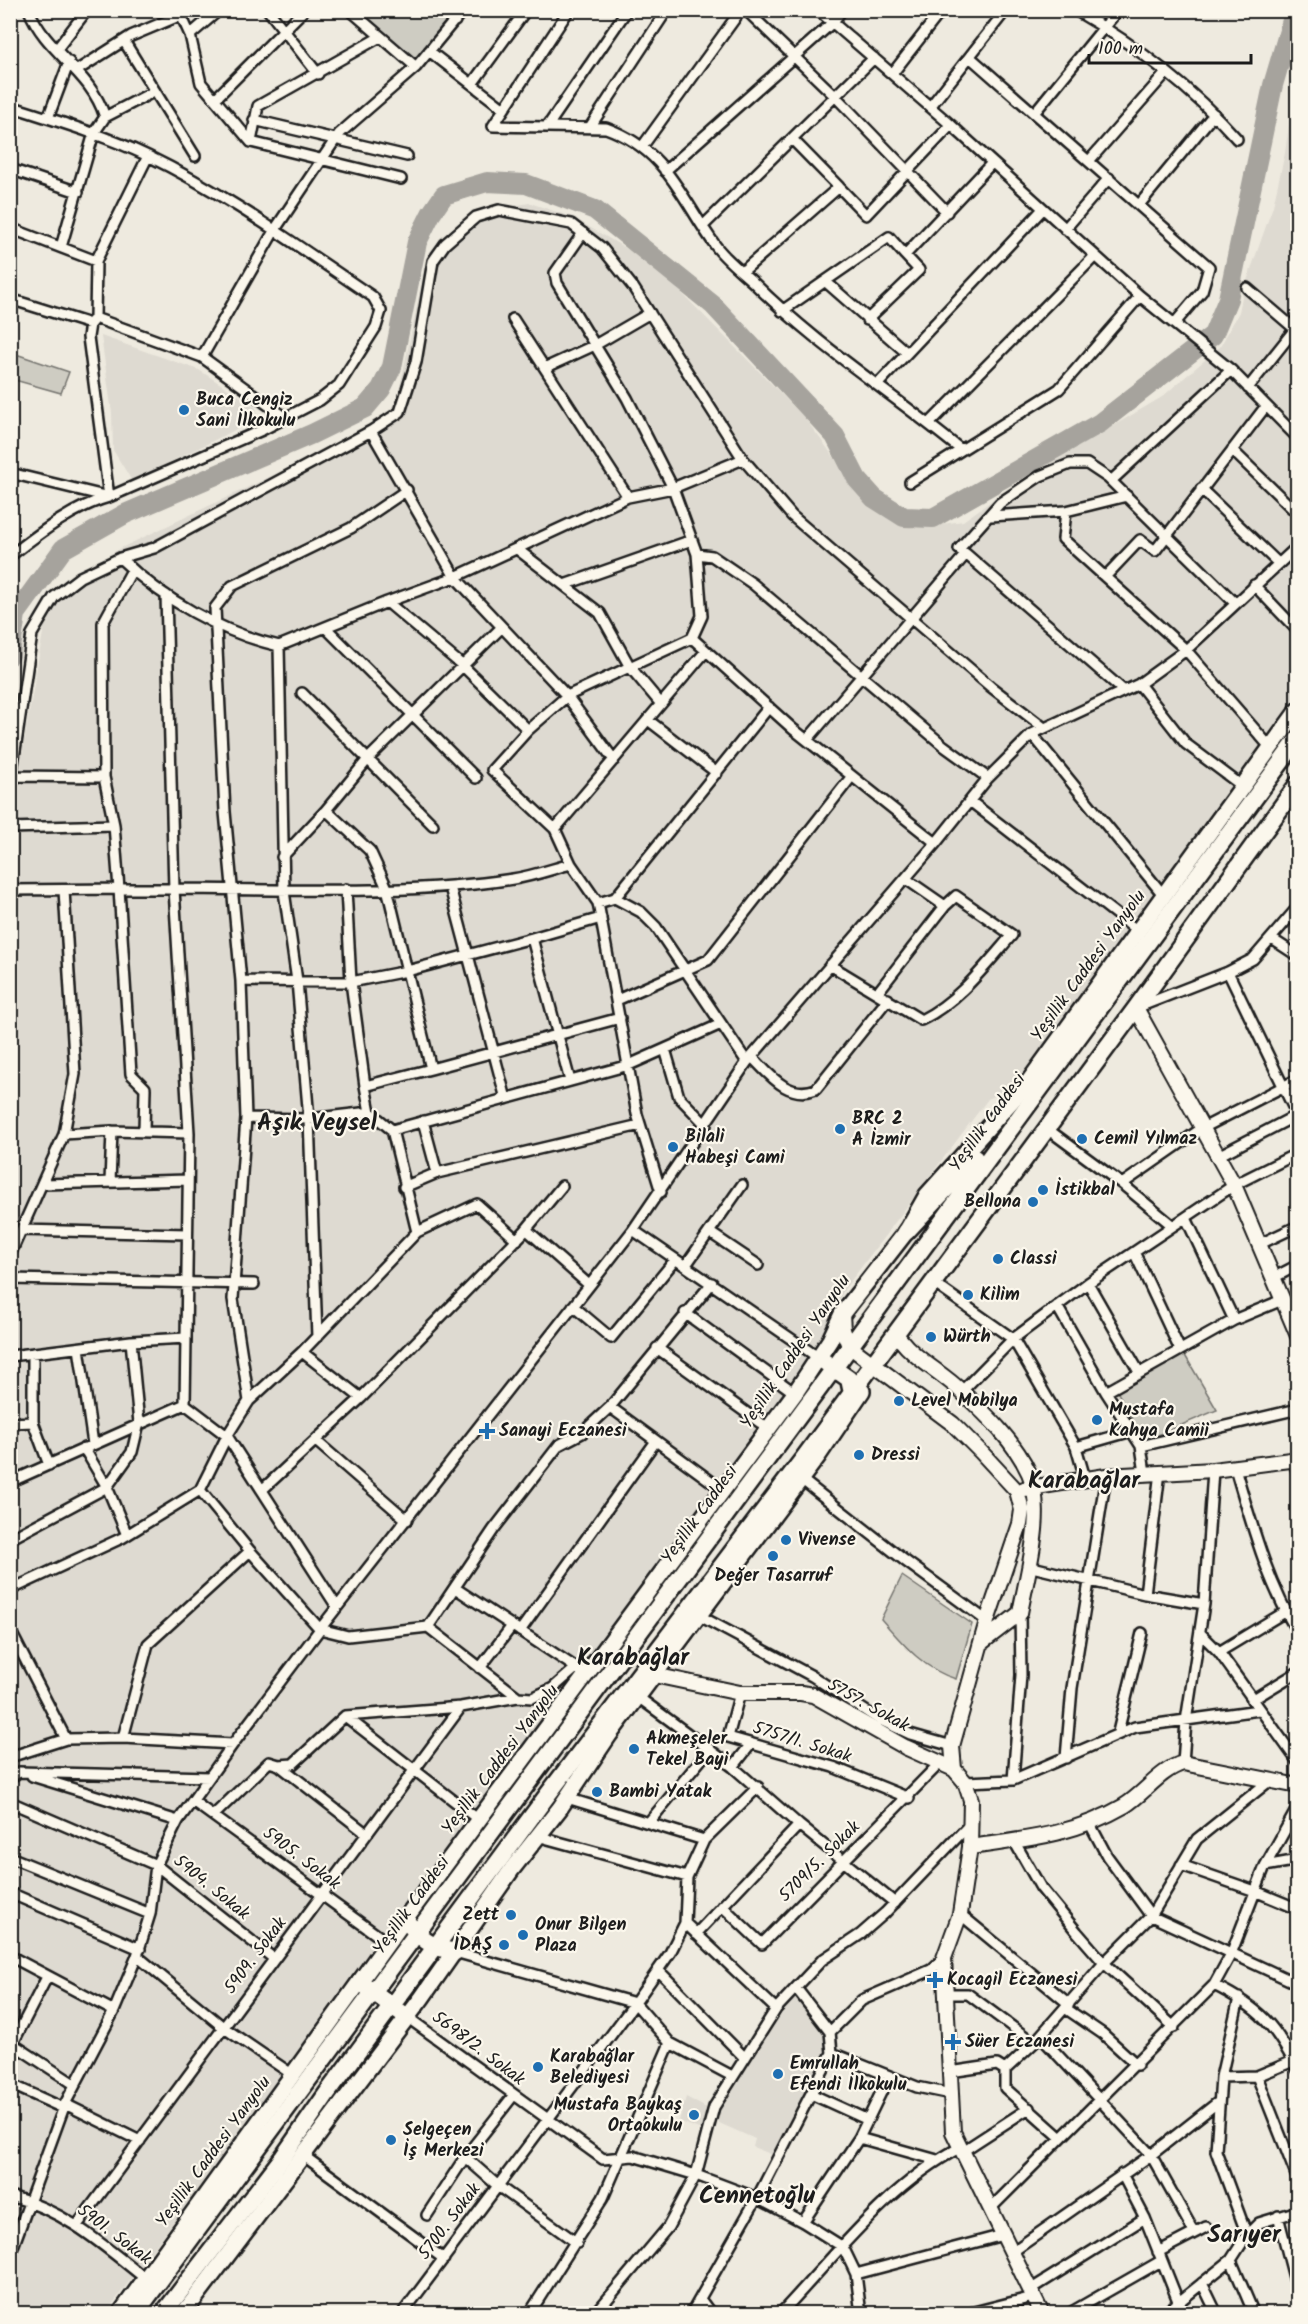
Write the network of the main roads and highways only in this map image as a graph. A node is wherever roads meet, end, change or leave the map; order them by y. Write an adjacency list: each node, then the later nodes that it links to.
1 (1298, 710): 6 (main road, Yeşillik Caddesi Yanyolu)
2 (1298, 739): 5 (highway, Yeşillik Caddesi)
3 (1298, 784): 4 (highway)
4 (1136, 1008): 8 (main road); 9 (highway)
5 (998, 1143): 6 (highway); 10 (highway, Yeşillik Caddesi)
6 (906, 1232): 7 (main road, Yeşillik Caddesi Yanyolu)
7 (842, 1314): 10 (main road); 11 (main road, Yeşillik Caddesi Yanyolu)
8 (1296, 1329)
9 (901, 1330): 12 (highway); 16 (main road)
10 (849, 1346): 12 (main road); 13 (highway, Yeşillik Caddesi)
11 (819, 1358): 13 (highway); 25 (main road, Yeşillik Caddesi Yanyolu)
12 (875, 1366): 14 (highway); 17 (main road)
13 (833, 1368): 14 (highway); 26 (highway, Yeşillik Caddesi)
14 (853, 1398): 19 (main road); 27 (highway)
15 (1296, 1464): 16 (main road)
16 (1033, 1486): 17 (main road); 18 (main road)
17 (1017, 1491): 18 (main road)
18 (981, 1643): 22 (main road)
19 (654, 1675): 21 (main road, 5757. Sokak); 28 (main road)
20 (910, 1734): 21 (main road)
21 (905, 1747): 22 (main road, 5757. Sokak)
22 (954, 1769): 24 (main road)
23 (1298, 1786): 24 (main road)
24 (970, 1847): 37 (main road)
25 (405, 1919): 26 (highway); 29 (main road, Yeşillik Caddesi Yanyolu)
26 (416, 1934): 27 (highway); 30 (highway, Yeşillik Caddesi)
27 (435, 1948): 28 (highway); 31 (highway)
28 (455, 1952): 32 (main road)
29 (360, 1982): 30 (highway); 33 (main road, Yeşillik Caddesi Yanyolu)
30 (374, 1992): 31 (highway); 34 (highway, Yeşillik Caddesi)
31 (394, 2006): 32 (highway); 35 (highway)
32 (407, 2017): 36 (main road)
33 (120, 2313)
34 (135, 2313)
35 (163, 2313)
36 (184, 2313)
37 (1042, 2313)

